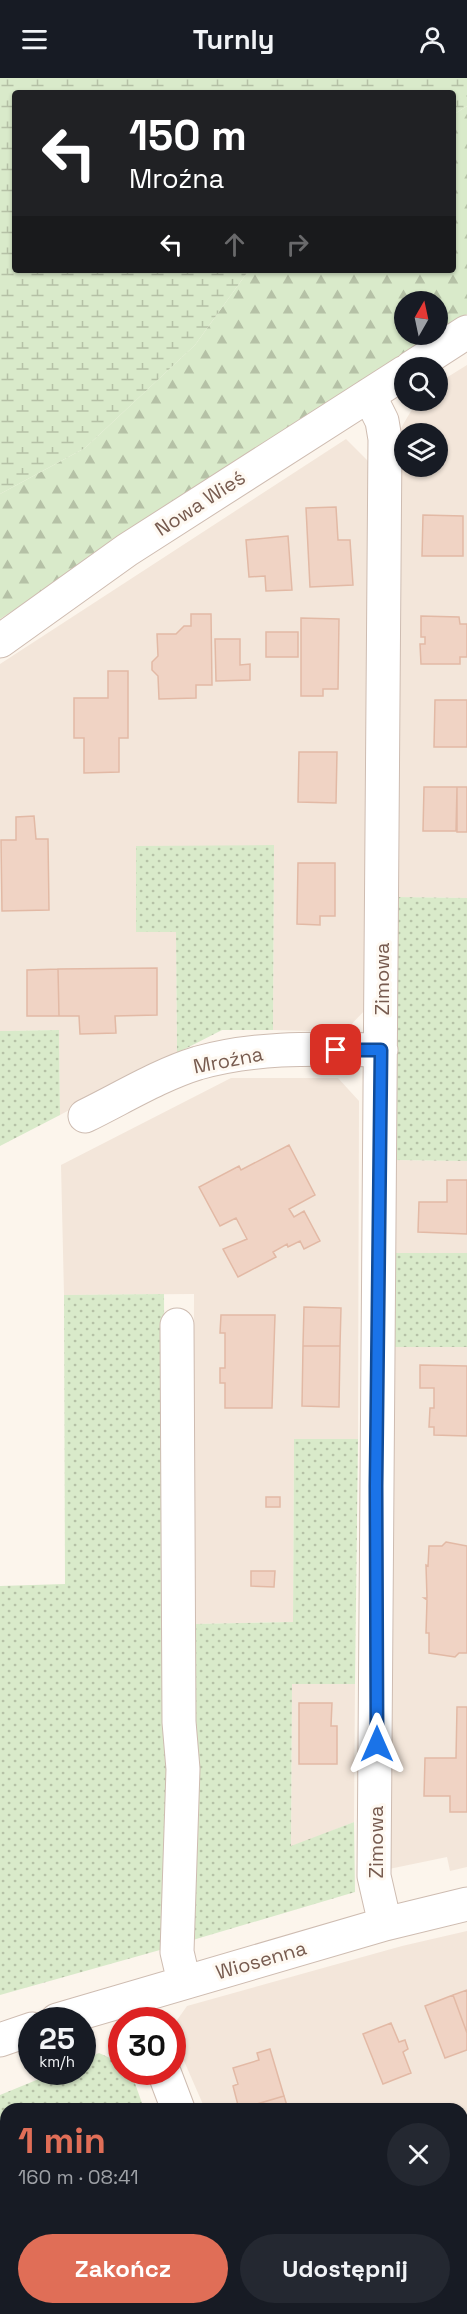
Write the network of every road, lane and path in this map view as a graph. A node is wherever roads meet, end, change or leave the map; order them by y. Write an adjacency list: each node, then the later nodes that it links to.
1 (467, 332): 2 (street)
2 (428, 357)
3 (394, 379): 4 (street, Nowa Wieś)
4 (369, 395): 5 (street, Nowa Wieś); 6 (street, Zimowa)
5 (0, 641)
6 (381, 1050): 7 (street, Mroźna); 10 (street, Zimowa)
7 (85, 1116)
8 (177, 1325): 11 (street)
9 (467, 1904): 10 (street, Wiosenna)
10 (386, 1924): 11 (street, Wiosenna)
11 (184, 1982): 12 (street, Wiosenna)
12 (142, 2007)
13 (18, 2034): 14 (street)
14 (0, 2040)
15 (169, 2085): 16 (street)
16 (176, 2103)

